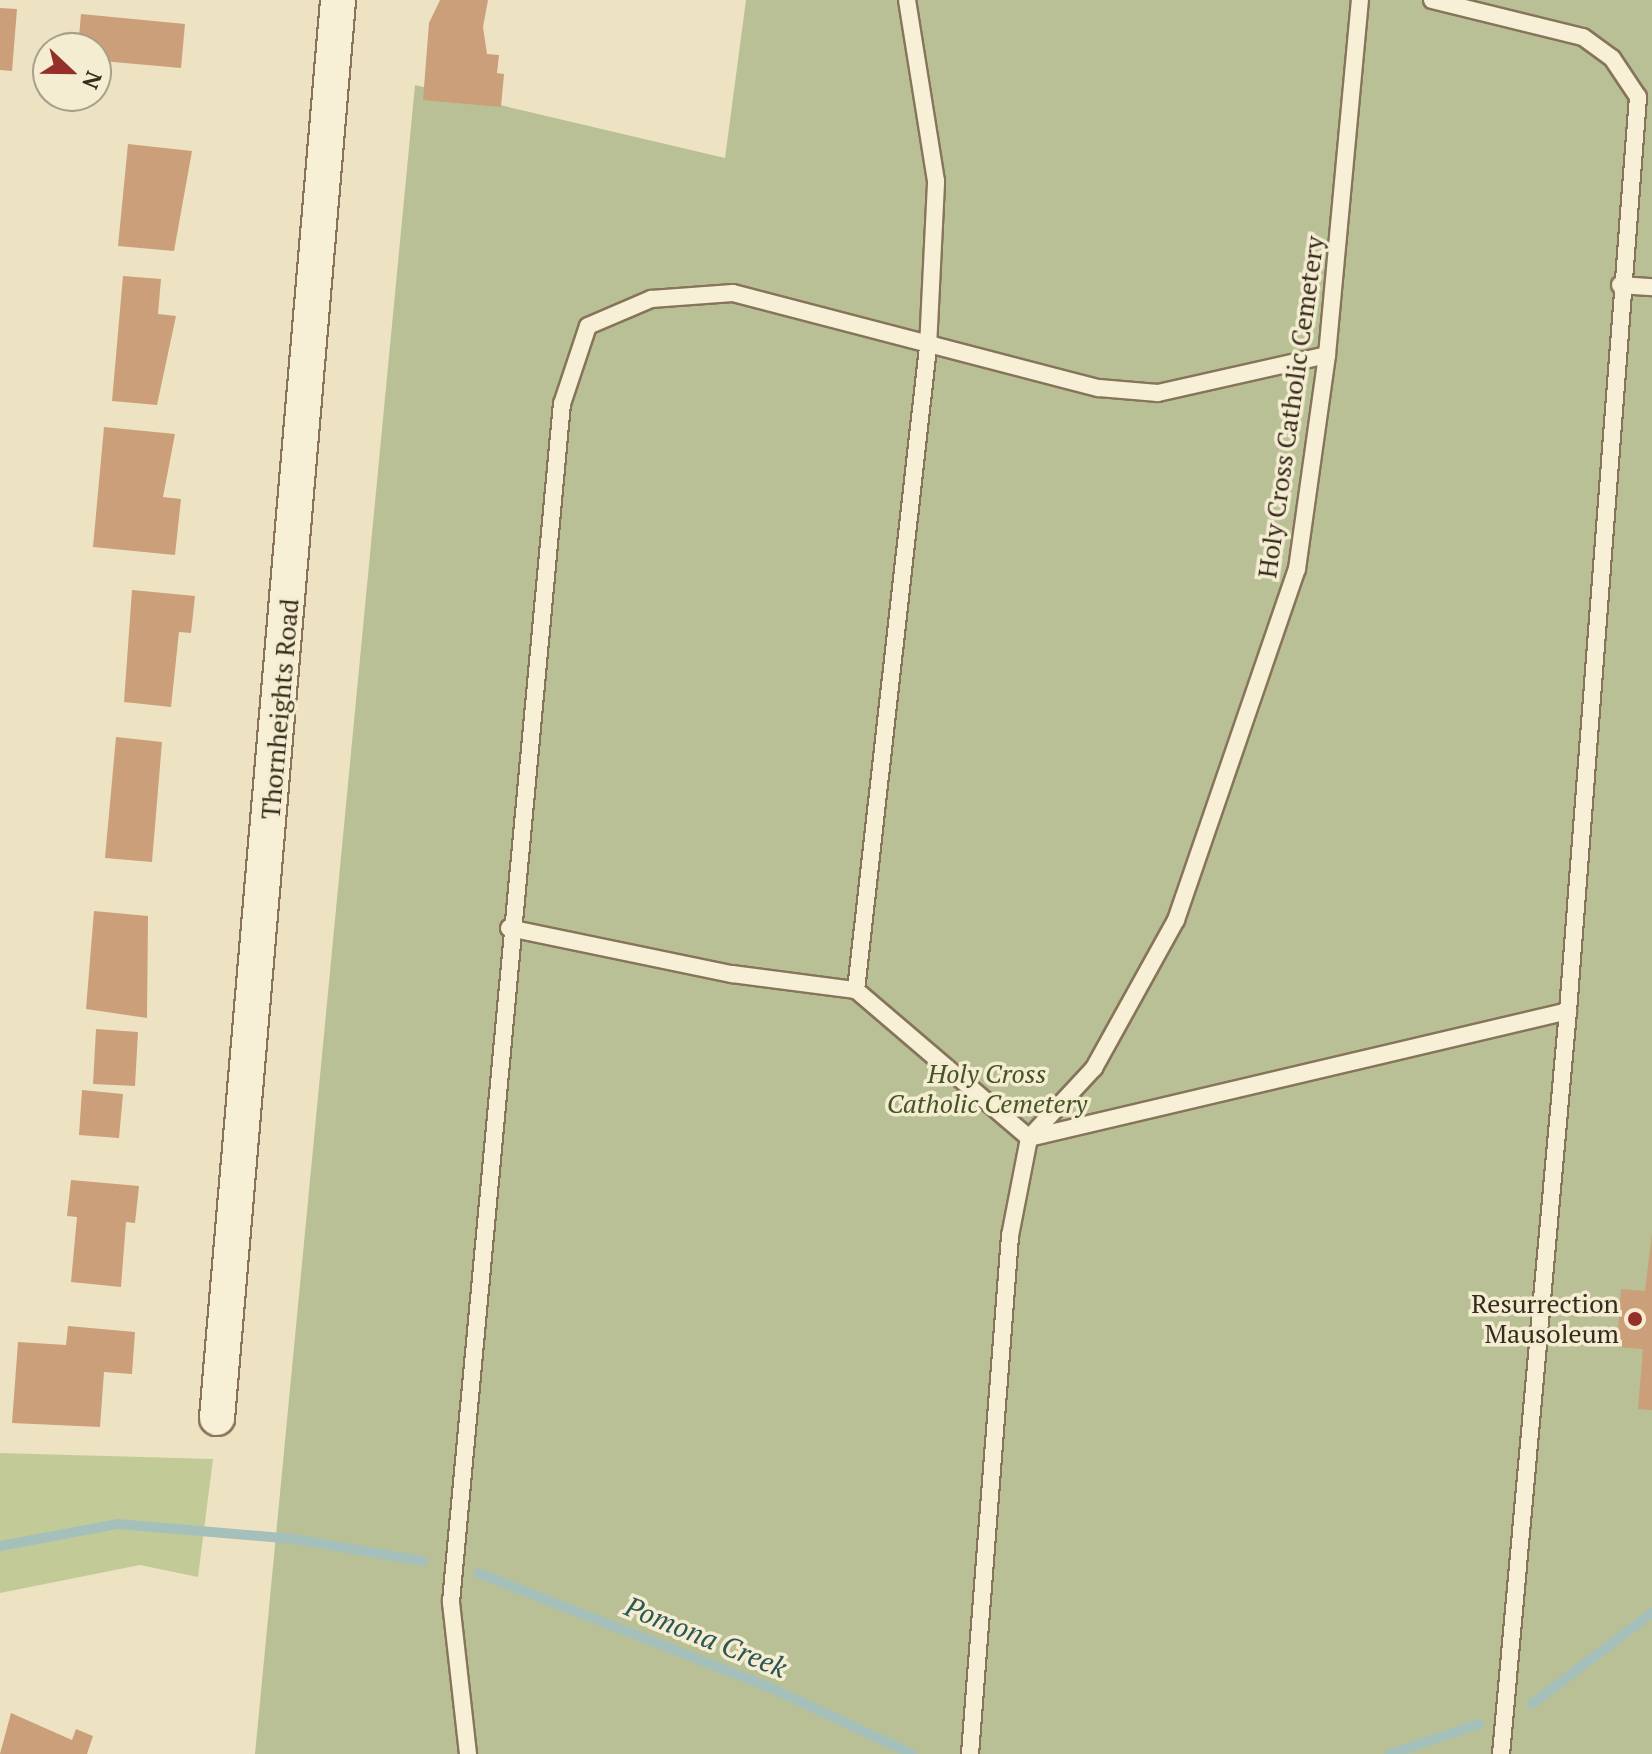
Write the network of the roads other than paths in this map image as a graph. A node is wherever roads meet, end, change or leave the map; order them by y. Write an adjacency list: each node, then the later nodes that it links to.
1 (338, 0): 14 (street, Thornheights Road)
2 (907, 0): 8 (lane)
3 (1360, 0): 9 (lane, Holy Cross Catholic Cemetery)
4 (1432, 0): 5 (lane)
5 (1645, 98): 6 (lane)
6 (1620, 285): 7 (lane); 12 (lane)
7 (1652, 287)
8 (928, 347): 9 (lane); 10 (lane); 11 (lane)
9 (1327, 355): 13 (lane, Holy Cross Catholic Cemetery)
10 (509, 928): 11 (lane); 15 (lane)
11 (856, 990): 13 (lane)
12 (1568, 1011): 13 (lane); 17 (lane)
13 (1029, 1138): 16 (lane)
14 (217, 1418)
15 (468, 1754)
16 (970, 1754)
17 (1501, 1754)

